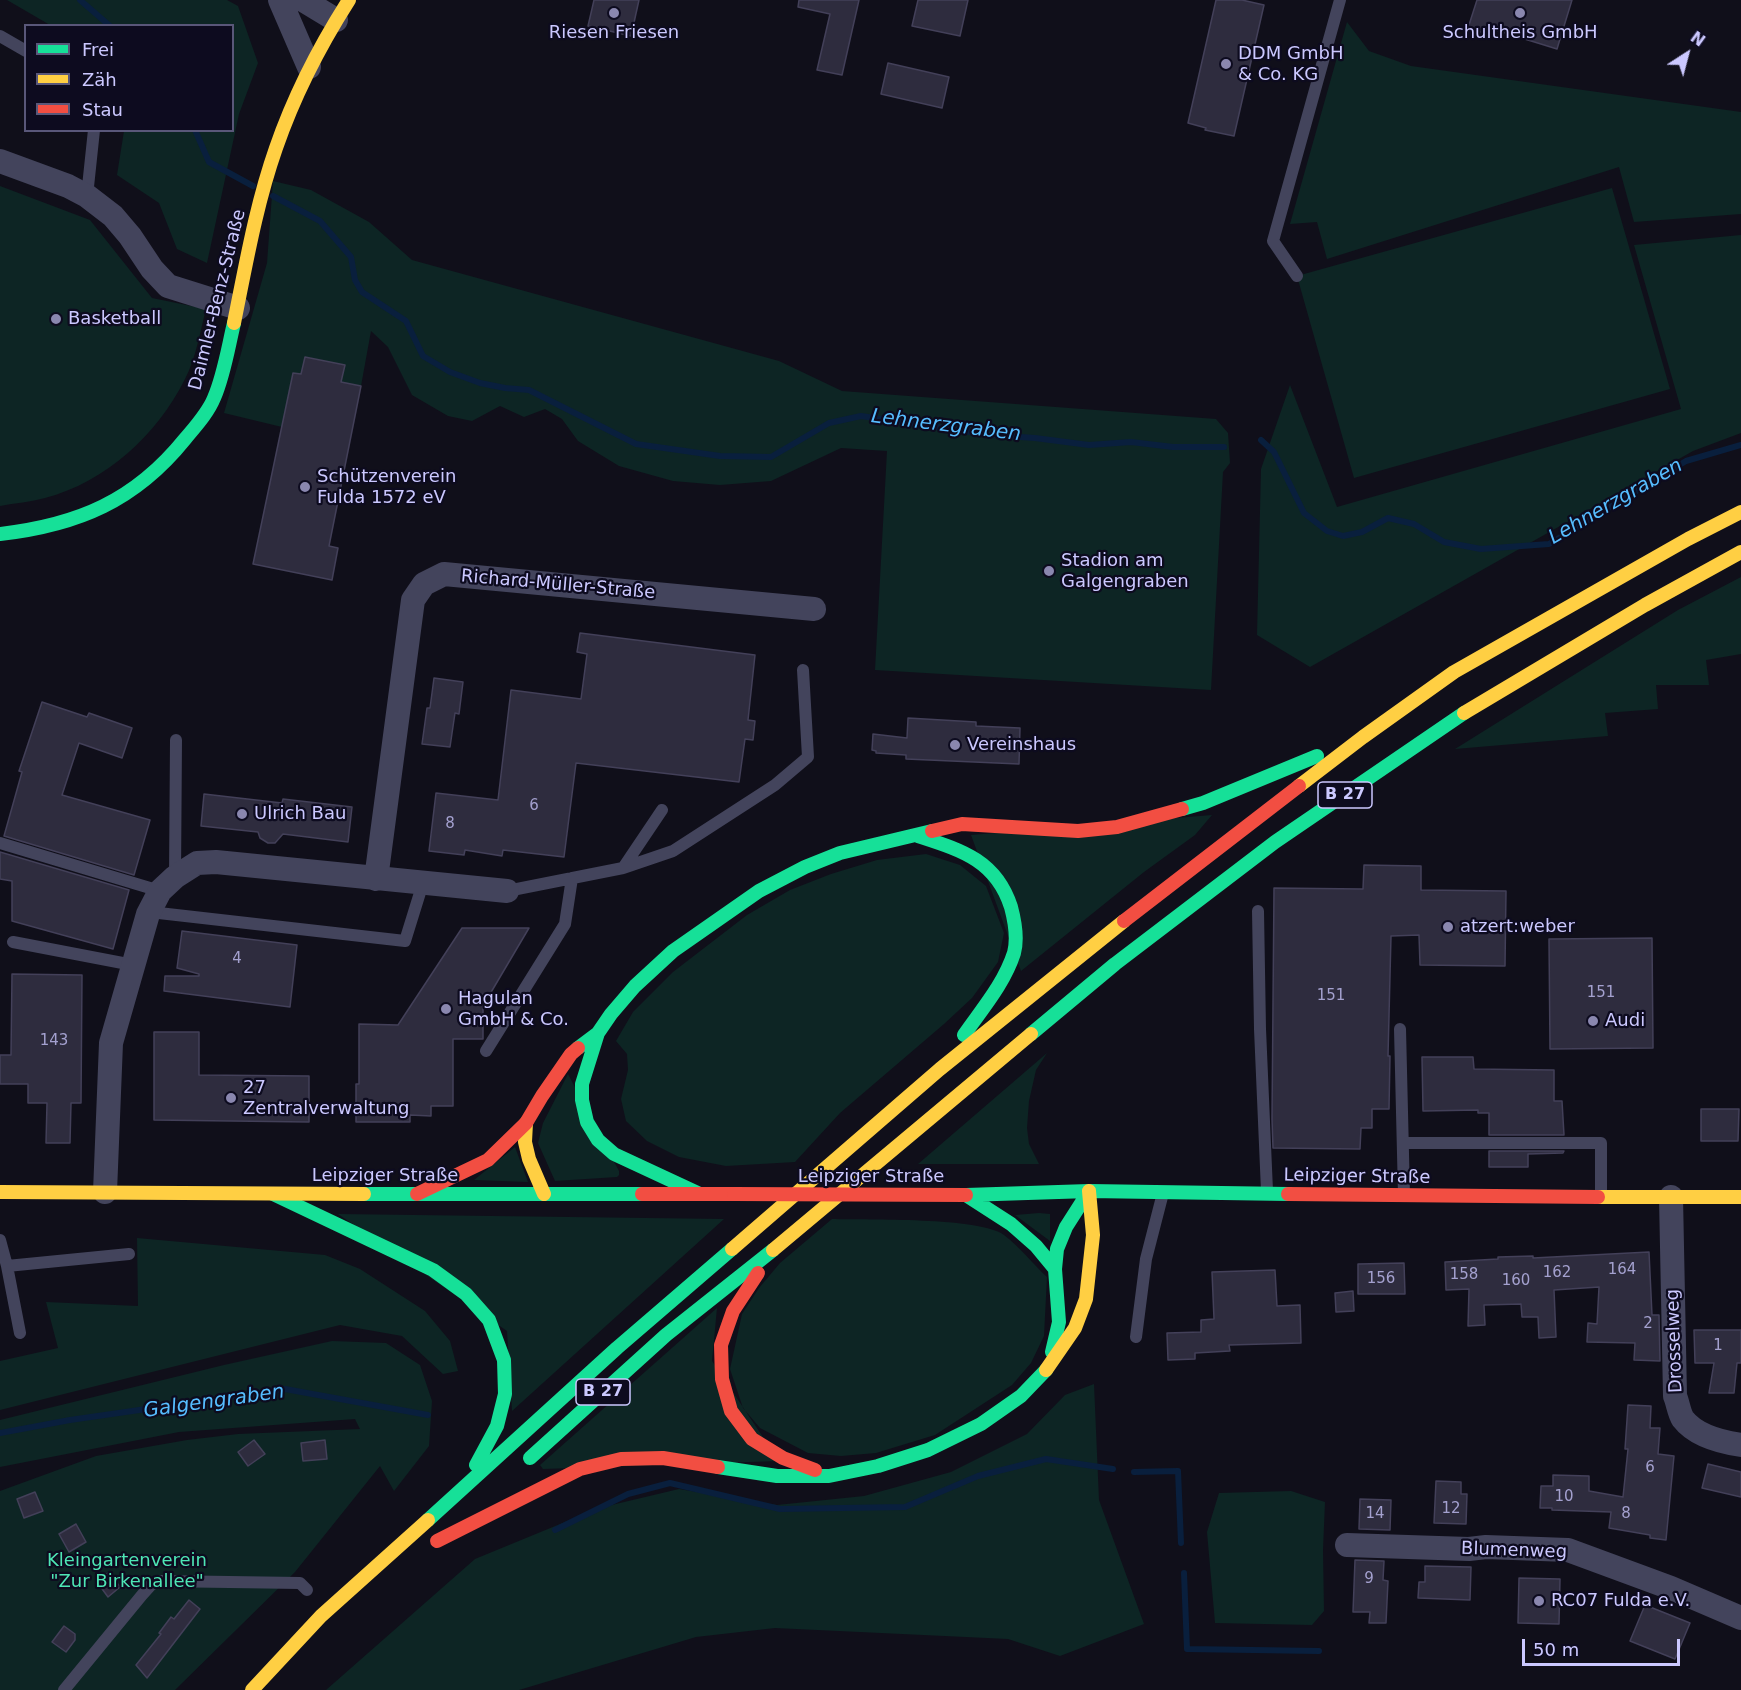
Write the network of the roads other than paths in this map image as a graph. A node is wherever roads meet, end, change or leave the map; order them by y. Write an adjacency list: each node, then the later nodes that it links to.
1 (280, 0): 7 (street)
2 (303, 0): 4 (street)
3 (1340, 0): 11 (lane)
4 (345, 5): 7 (main road, Daimler-Benz-Straße)
5 (0, 36): 6 (lane)
6 (24, 50)
7 (309, 67): 12 (main road, Daimler-Benz-Straße)
8 (94, 132): 10 (lane)
9 (0, 161): 10 (street)
10 (87, 196): 12 (street)
11 (1297, 276)
12 (238, 308): 14 (main road, Daimler-Benz-Straße)
13 (1741, 512): 18 (main road, B 27)
14 (0, 534)
15 (1741, 552): 53 (main road, B 27)
16 (814, 609): 25 (street, Richard-Müller-Straße)
17 (803, 670): 23 (lane)
18 (1363, 736): 21 (main road); 35 (main road, B 27)
19 (176, 740): 28 (lane)
20 (662, 810): 23 (lane)
21 (918, 836): 33 (main road); 35 (main road)
22 (0, 843): 28 (lane)
23 (623, 868): 24 (lane)
24 (572, 878): 27 (lane); 34 (lane)
25 (376, 879): 26 (street); 28 (street)
26 (423, 883): 27 (street); 28 (lane)
27 (507, 891)
28 (162, 893): 31 (street)
29 (1258, 911): 42 (lane)
30 (13, 942): 31 (lane)
31 (133, 965): 41 (street)
32 (1400, 1029): 37 (lane)
33 (598, 1033): 36 (main road); 46 (main road)
34 (486, 1051)
35 (940, 1069): 63 (main road, B 27)
36 (526, 1123): 44 (main road); 45 (main road)
37 (1403, 1143): 48 (lane); 49 (lane)
38 (1089, 1191): 39 (main road, Leipziger Straße); 47 (main road, Leipziger Straße); 56 (main road); 59 (main road)
39 (1164, 1191): 42 (main road, Leipziger Straße); 58 (lane)
40 (0, 1192): 41 (main road, Leipziger Straße)
41 (105, 1192): 43 (main road, Leipziger Straße)
42 (1267, 1193): 48 (main road, Leipziger Straße)
43 (273, 1194): 44 (main road, Leipziger Straße); 63 (main road)
44 (417, 1194): 45 (main road, Leipziger Straße)
45 (544, 1194): 46 (main road, Leipziger Straße)
46 (700, 1194): 47 (main road, Leipziger Straße, bridge)
47 (966, 1196): 56 (main road)
48 (1404, 1196): 49 (main road, Leipziger Straße)
49 (1601, 1197): 50 (main road, Leipziger Straße)
50 (1671, 1197): 51 (main road, Leipziger Straße); 60 (street, Drosselweg)
51 (1741, 1197)
52 (0, 1240): 55 (lane)
53 (774, 1250): 61 (main road, B 27); 62 (main road)
54 (129, 1254): 55 (lane)
55 (7, 1266): 57 (lane)
56 (1055, 1269): 59 (main road)
57 (20, 1333)
58 (1136, 1337)
59 (1048, 1368): 62 (main road)
60 (1741, 1445)
61 (516, 1470)
62 (829, 1476): 64 (main road)
63 (468, 1483): 70 (main road, B 27)
64 (472, 1510)
65 (1347, 1545): 67 (street, Blumenweg)
66 (307, 1590): 69 (lane)
67 (1741, 1618)
68 (298, 1661): 71 (main road)
69 (64, 1690)
70 (252, 1690)
71 (260, 1690)

